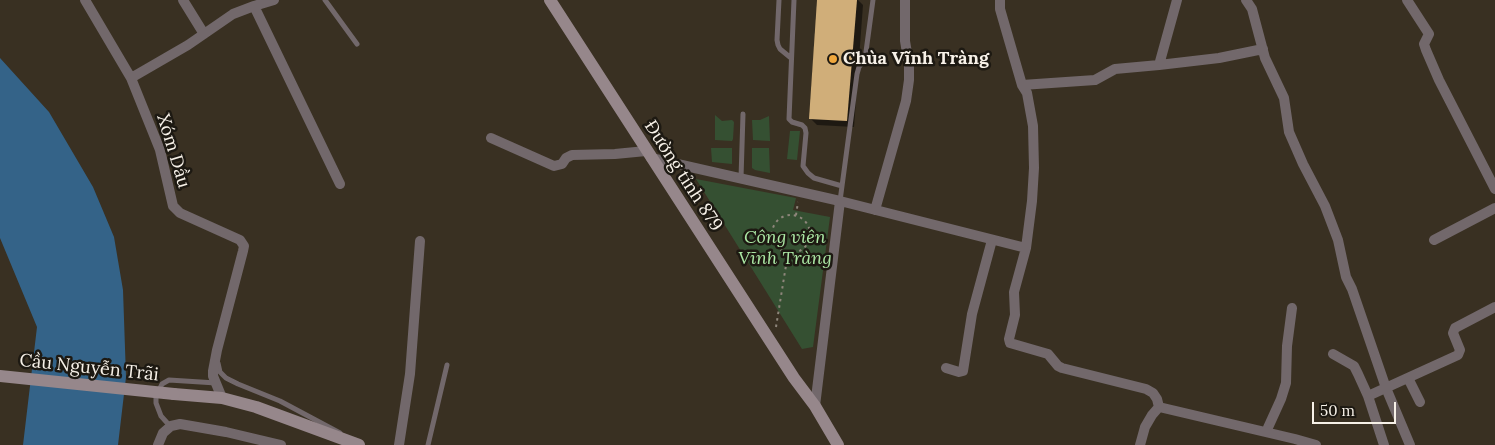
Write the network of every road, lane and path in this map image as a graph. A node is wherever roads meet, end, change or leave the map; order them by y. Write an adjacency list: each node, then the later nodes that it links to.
1 (86, 0): 20 (street, Xóm Dầu)
2 (183, 0): 15 (street)
3 (274, 0): 14 (street)
4 (325, 0): 16 (lane)
5 (550, 0): 24 (main road, Đường tỉnh 879)
6 (779, 0): 18 (lane)
7 (794, 0): 18 (lane)
8 (873, 0): 27 (lane)
9 (905, 0): 31 (street)
10 (1000, 0): 21 (street)
11 (1178, 0): 19 (street)
12 (1246, 0): 17 (street)
13 (1407, 0): 28 (street)
14 (254, 6): 15 (street); 26 (street)
15 (204, 34): 20 (street)
16 (357, 44)
17 (1263, 49): 19 (street); 47 (street)
18 (791, 58): 27 (lane)
19 (1159, 65): 21 (street)
20 (131, 78): 40 (street, Xóm Dầu)
21 (1022, 85): 35 (street)
22 (743, 114): 25 (lane)
23 (491, 138): 24 (street)
24 (649, 155): 25 (street); 51 (main road, Đường tỉnh 879)
25 (741, 178): 29 (street)
26 (340, 184)
27 (842, 186): 29 (lane)
28 (1495, 189)
29 (840, 201): 31 (street); 51 (street)
30 (1495, 208): 33 (street)
31 (875, 210): 32 (street)
32 (992, 240): 35 (street); 43 (street)
33 (1434, 240)
34 (420, 241): 59 (street)
35 (1026, 248): 52 (street)
36 (788, 253): 36 (path); 39 (path)
37 (1495, 307): 45 (street)
38 (1292, 308): 54 (street)
39 (776, 327)
40 (217, 350): 46 (street, Xóm Dầu); 56 (lane)
41 (1333, 354): 48 (street)
42 (447, 366): 60 (lane)
43 (946, 368)
44 (0, 376): 49 (main road, Cầu Nguyễn Trãi, bridge)
45 (1408, 378): 47 (street); 50 (street)
46 (216, 383): 49 (street, Xóm Dầu); 53 (lane)
47 (1386, 388): 48 (street); 65 (street)
48 (1368, 396): 64 (street)
49 (222, 398): 56 (main road, Cầu Nguyễn Trãi)
50 (1420, 402)
51 (814, 406): 61 (main road, Đường tỉnh 879)
52 (1159, 407): 54 (street); 62 (street)
53 (171, 426): 57 (street); 58 (street)
54 (1266, 432): 55 (street)
55 (1294, 442): 63 (street)
56 (353, 444)
57 (158, 445)
58 (282, 445)
59 (399, 445)
60 (428, 445)
61 (838, 445)
62 (1140, 445)
63 (1316, 445)
64 (1384, 445)
65 (1410, 445)

